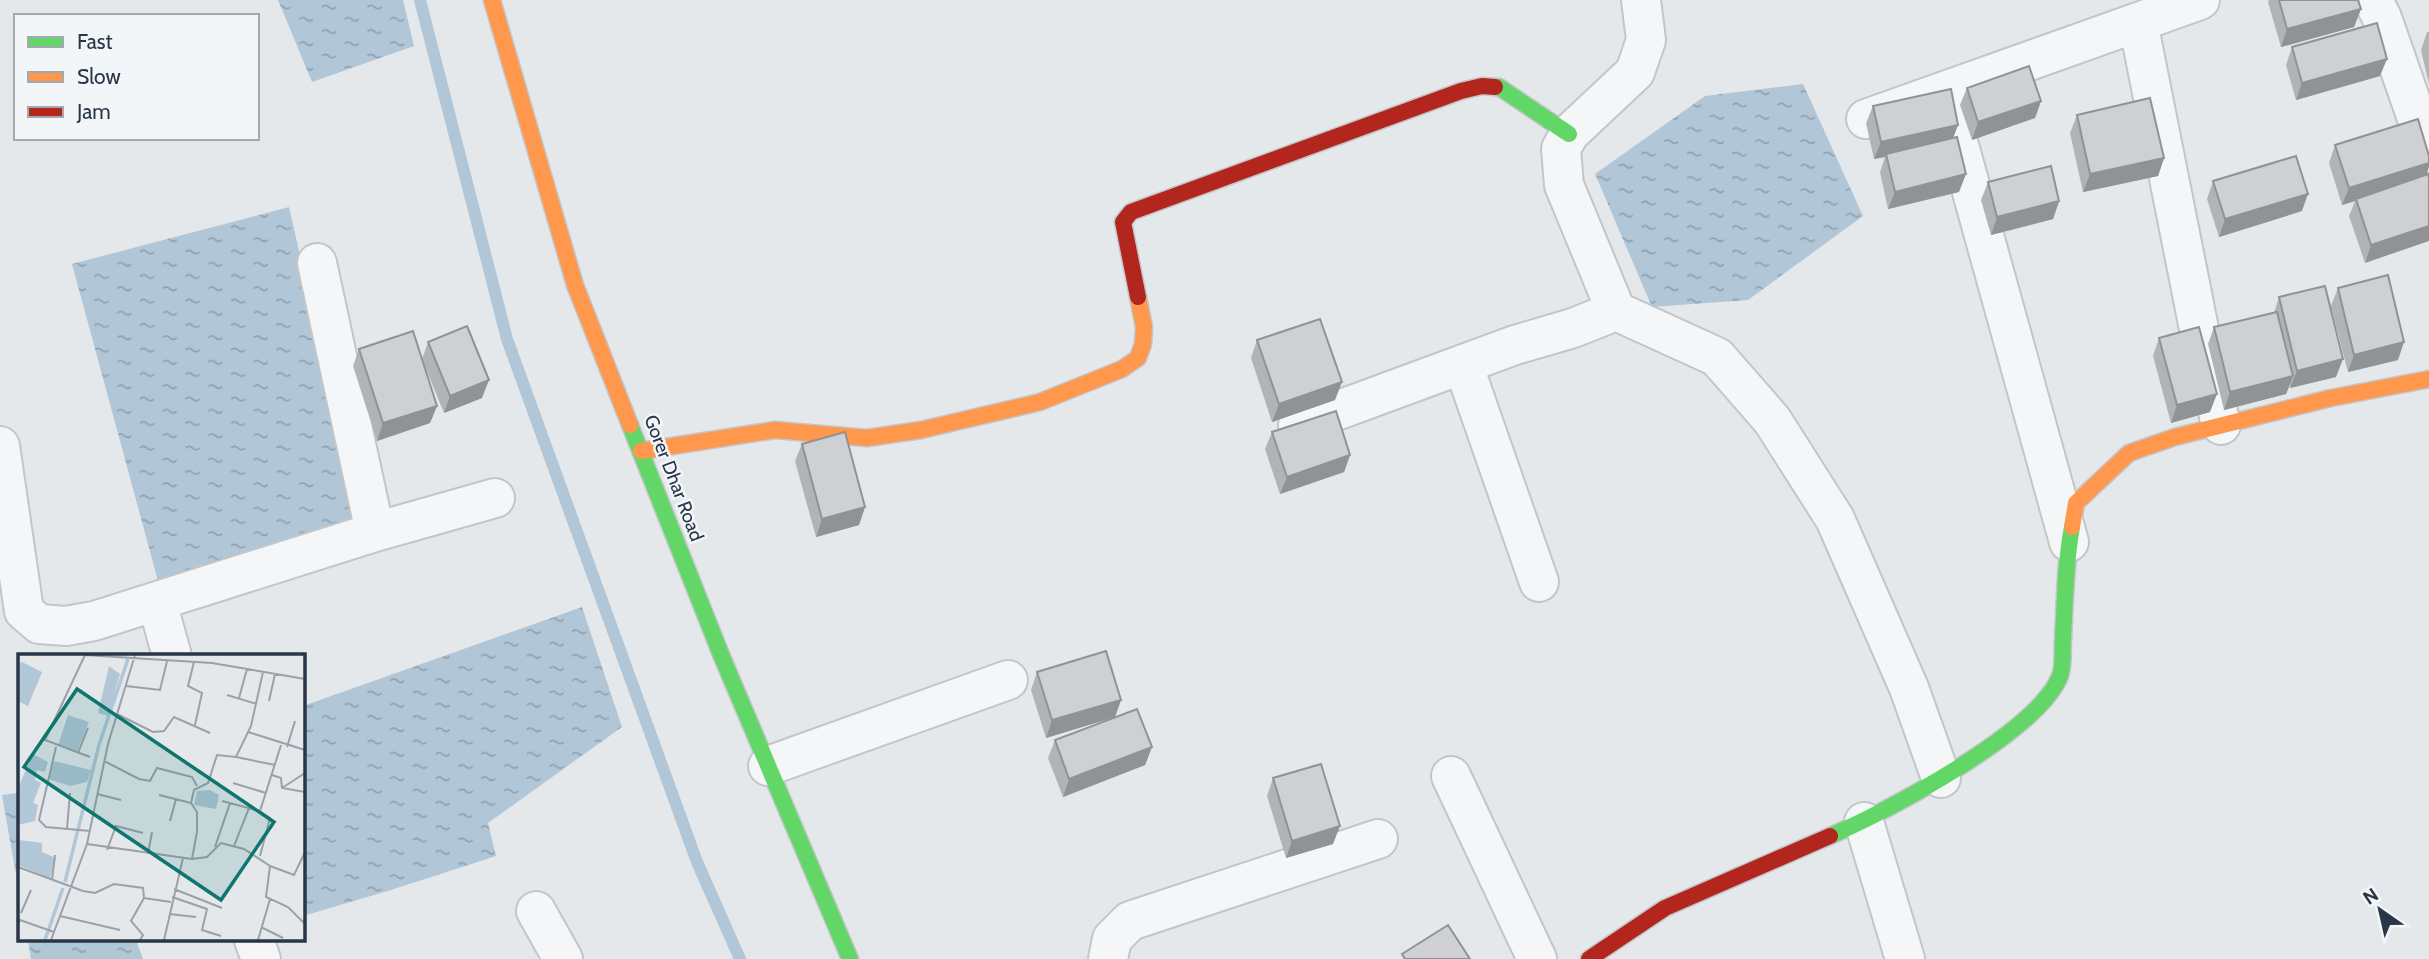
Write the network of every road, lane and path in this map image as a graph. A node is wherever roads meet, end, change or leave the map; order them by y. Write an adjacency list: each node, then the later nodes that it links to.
1 (492, 0): 17 (street, Gorer Dhar Road)
2 (1641, 0): 8 (street)
3 (2200, 0): 5 (street)
4 (2373, 0): 9 (street)
5 (2138, 22): 6 (street); 15 (street)
6 (1944, 91): 7 (street); 20 (street)
7 (1866, 118)
8 (1569, 134): 11 (street); 17 (street)
9 (2429, 153)
10 (317, 263): 19 (street)
11 (1616, 311): 12 (street); 27 (street)
12 (1463, 364): 14 (street); 21 (street)
13 (2429, 379): 15 (street)
14 (1298, 425)
15 (2221, 425): 20 (street)
16 (0, 446): 22 (street)
17 (641, 451): 25 (street, Gorer Dhar Road)
18 (495, 498): 19 (street)
19 (375, 532): 22 (street)
20 (2069, 541): 27 (street)
21 (1539, 582)
22 (157, 603): 23 (street)
23 (171, 654)
24 (1008, 680): 25 (street)
25 (768, 766): 34 (street, Gorer Dhar Road)
26 (1451, 776): 36 (street)
27 (1941, 778): 28 (street)
28 (1864, 822): 37 (street); 38 (street)
29 (1378, 839): 35 (street)
30 (536, 911): 33 (street)
31 (255, 942): 32 (street)
32 (261, 959)
33 (563, 959)
34 (850, 959)
35 (1108, 959)
36 (1536, 959)
37 (1589, 959)
38 (1905, 959)

